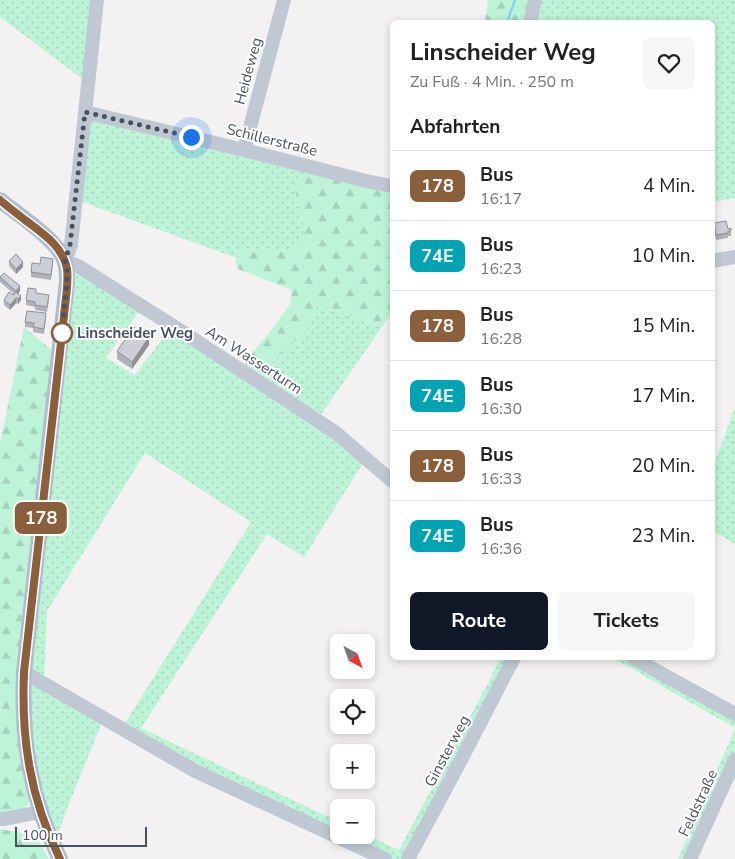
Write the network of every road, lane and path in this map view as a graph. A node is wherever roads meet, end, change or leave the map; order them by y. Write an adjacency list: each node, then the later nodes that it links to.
1 (97, 0): 5 (street)
2 (284, 0): 6 (street, Heideweg)
3 (535, 0): 4 (street)
4 (530, 20)
5 (85, 112): 6 (street, Schillerstraße); 11 (street)
6 (244, 150): 7 (street, Schillerstraße)
7 (390, 186)
8 (0, 200): 11 (main road)
9 (735, 257): 10 (street)
10 (715, 260)
11 (65, 261): 12 (street, Am Wasserturm); 15 (main road)
12 (390, 479)
13 (513, 660): 22 (street, Ginsterweg)
14 (637, 660): 16 (street)
15 (24, 672): 18 (main road); 21 (street)
16 (735, 714)
17 (735, 760): 23 (street, Feldstraße)
18 (40, 812): 19 (street); 20 (main road)
19 (0, 819)
20 (60, 859)
21 (385, 859)
22 (408, 859)
23 (690, 859)

